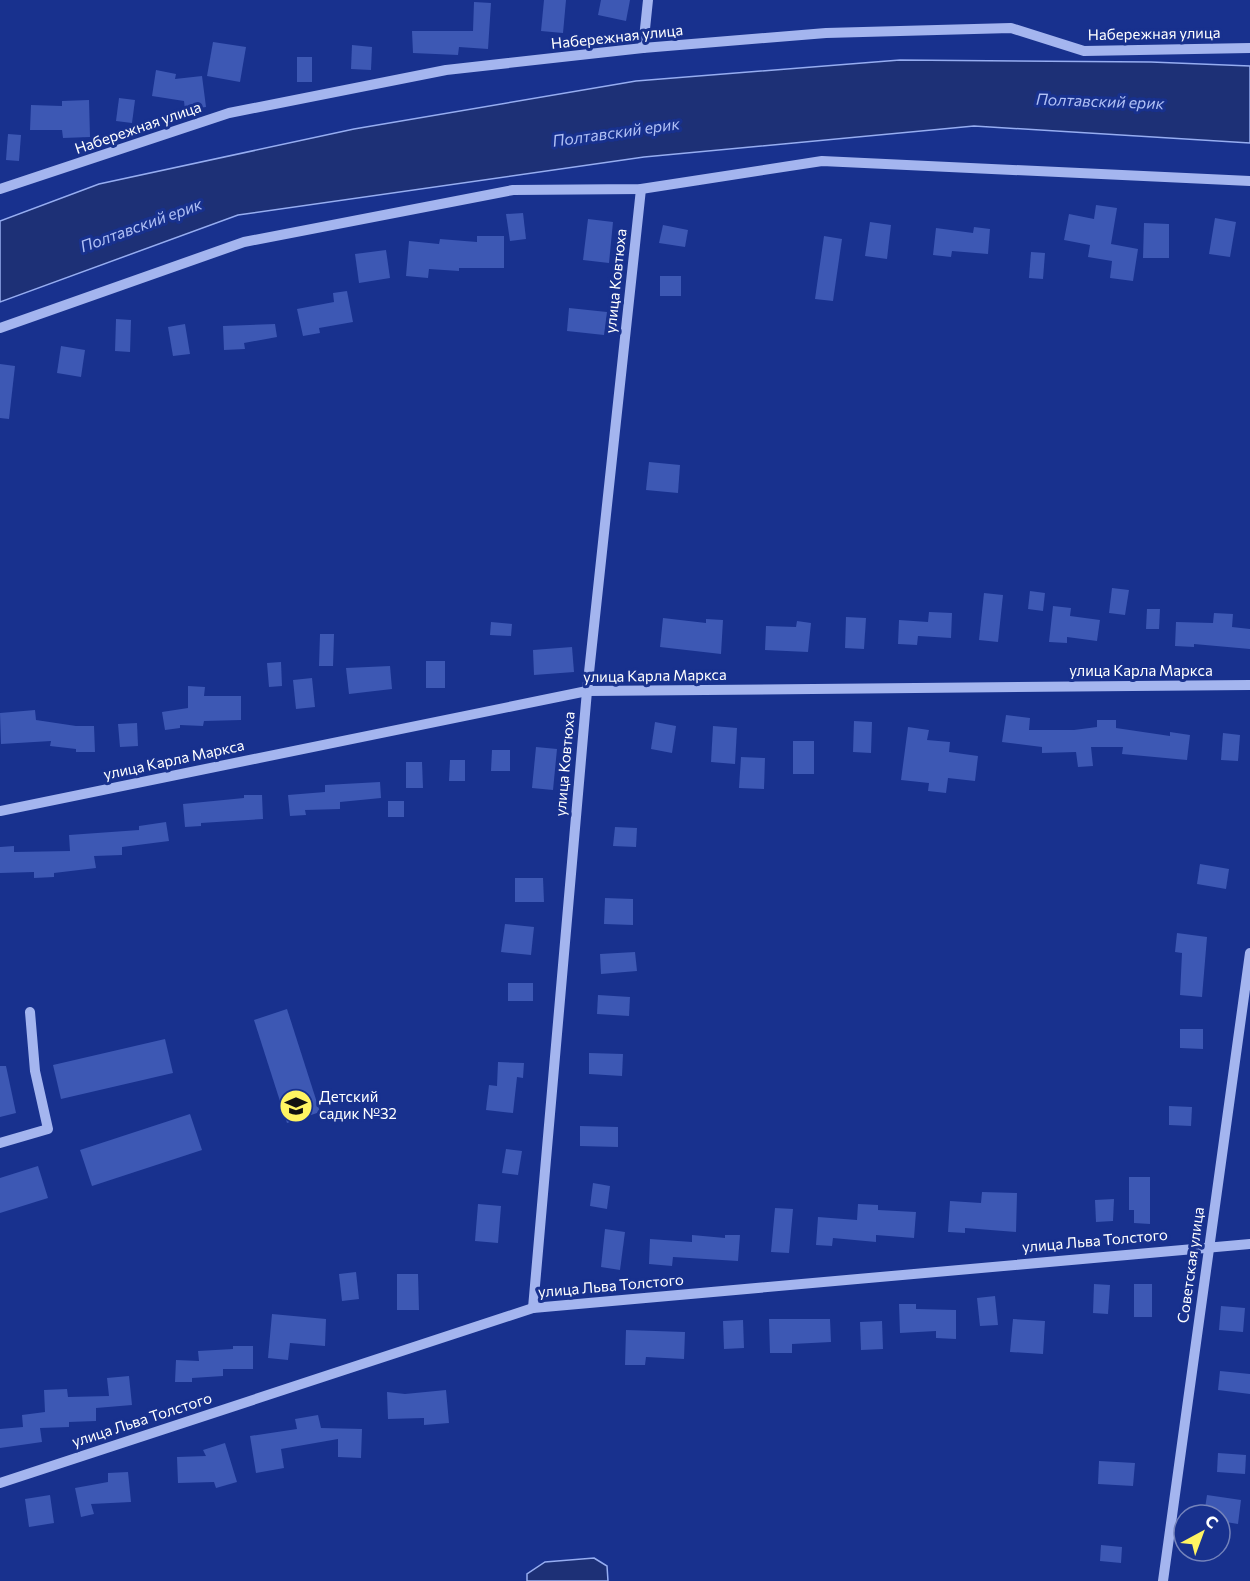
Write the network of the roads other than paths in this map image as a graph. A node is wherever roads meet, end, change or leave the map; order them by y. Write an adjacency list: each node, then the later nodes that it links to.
1 (648, 0): 2 (street)
2 (643, 48): 3 (street, Набережная улица); 5 (street, Набережная улица)
3 (1250, 48)
4 (1250, 181): 6 (street)
5 (0, 189)
6 (641, 189): 7 (street); 9 (street, улица Ковтюха)
7 (0, 328)
8 (1250, 685): 9 (street, улица Карла Маркса)
9 (587, 690): 10 (street, улица Карла Маркса); 16 (street, улица Ковтюха)
10 (0, 811)
11 (1250, 953): 15 (street, Советская улица)
12 (30, 1012): 13 (street)
13 (0, 1143)
14 (1250, 1244): 15 (street, улица Льва Толстого)
15 (1209, 1246): 16 (street, улица Льва Толстого); 18 (street, Советская улица)
16 (533, 1308): 17 (street, улица Льва Толстого)
17 (0, 1483)
18 (1163, 1581)

